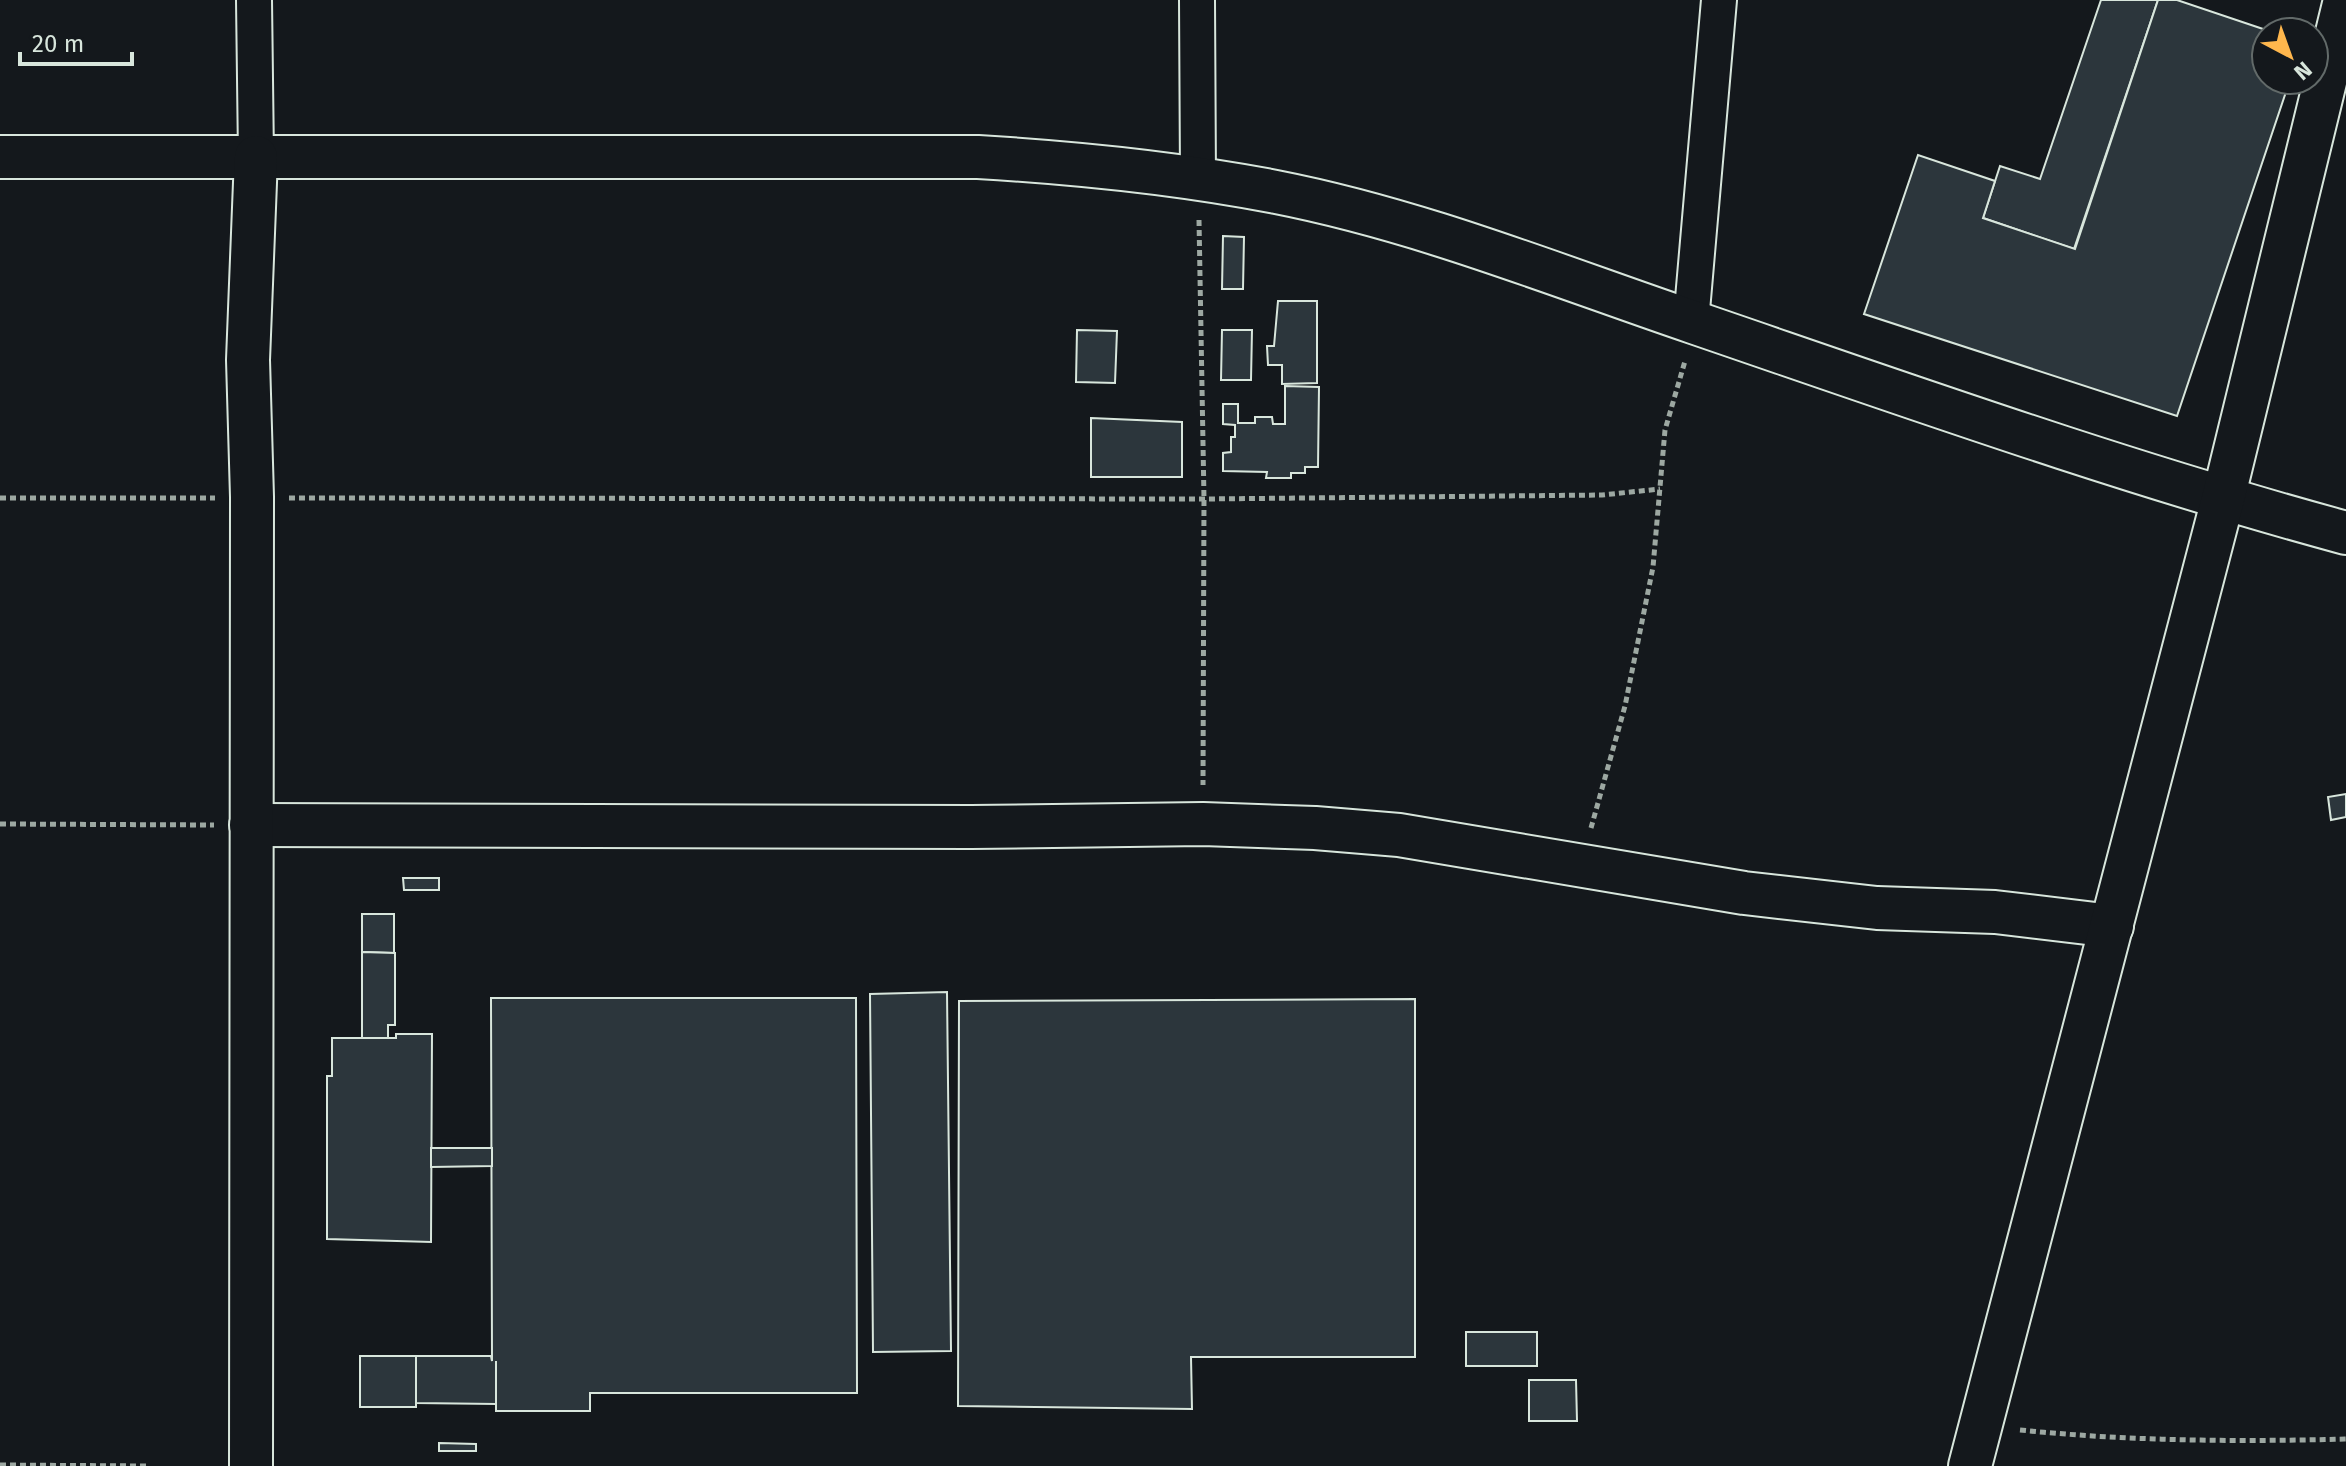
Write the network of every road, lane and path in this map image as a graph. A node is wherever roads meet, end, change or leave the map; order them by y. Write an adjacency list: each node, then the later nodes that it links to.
1 (254, 0): 6 (street)
2 (1197, 0): 7 (street)
3 (1719, 0): 8 (street)
4 (2345, 4): 13 (street)
5 (0, 157): 6 (street)
6 (256, 157): 7 (street); 10 (street)
7 (1198, 179): 8 (street); 12 (path)
8 (1691, 322): 9 (path); 13 (street)
9 (1660, 489): 12 (path); 18 (path)
10 (252, 497): 11 (path); 12 (path); 17 (street)
11 (0, 498)
12 (1204, 499): 16 (path)
13 (2223, 499): 14 (street); 19 (street)
14 (2346, 533)
15 (0, 824): 17 (path)
16 (1203, 824): 17 (street); 18 (street)
17 (251, 825): 24 (street)
18 (1581, 864): 19 (street)
19 (2112, 926): 20 (street)
20 (1981, 1425): 21 (path); 25 (street)
21 (2346, 1439)
22 (0, 1465): 23 (path)
23 (146, 1466)
24 (251, 1466)
25 (1970, 1466)

